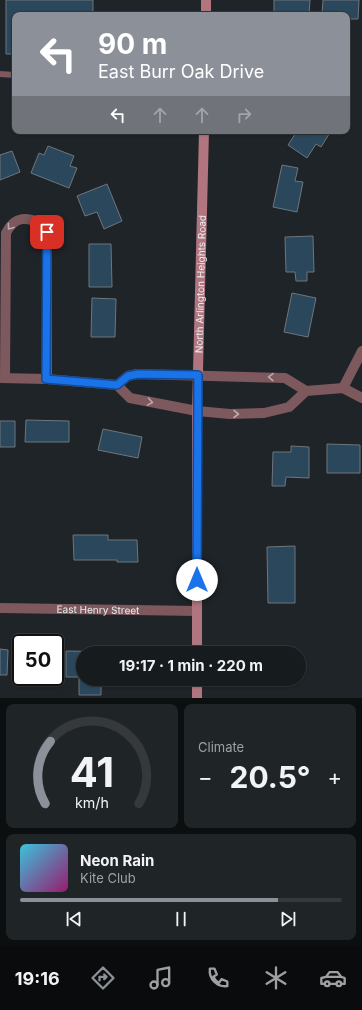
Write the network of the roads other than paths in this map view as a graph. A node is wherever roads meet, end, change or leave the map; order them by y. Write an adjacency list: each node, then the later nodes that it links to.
1 (206, 0): 2 (main road)
2 (206, 12)
3 (0, 74): 4 (lane)
4 (12, 75)
5 (204, 134): 7 (main road, North Arlington Heights Road)
6 (362, 351): 11 (street)
7 (198, 375): 10 (street); 12 (street, one-way to 7); 14 (main road, North Arlington Heights Road)
8 (3, 378): 9 (street); 9 (street, one-way to 8)
9 (46, 379): 10 (street)
10 (117, 385): 14 (street, one-way to 14)
11 (343, 388): 12 (street); 13 (street)
12 (306, 391): 14 (street, one-way to 12)
13 (362, 398)
14 (197, 411): 16 (main road, North Arlington Heights Road)
15 (0, 608): 16 (street, East Henry Street)
16 (197, 611): 17 (main road, North Arlington Heights Road)
17 (197, 646)
18 (197, 686): 19 (main road)
19 (197, 698)

